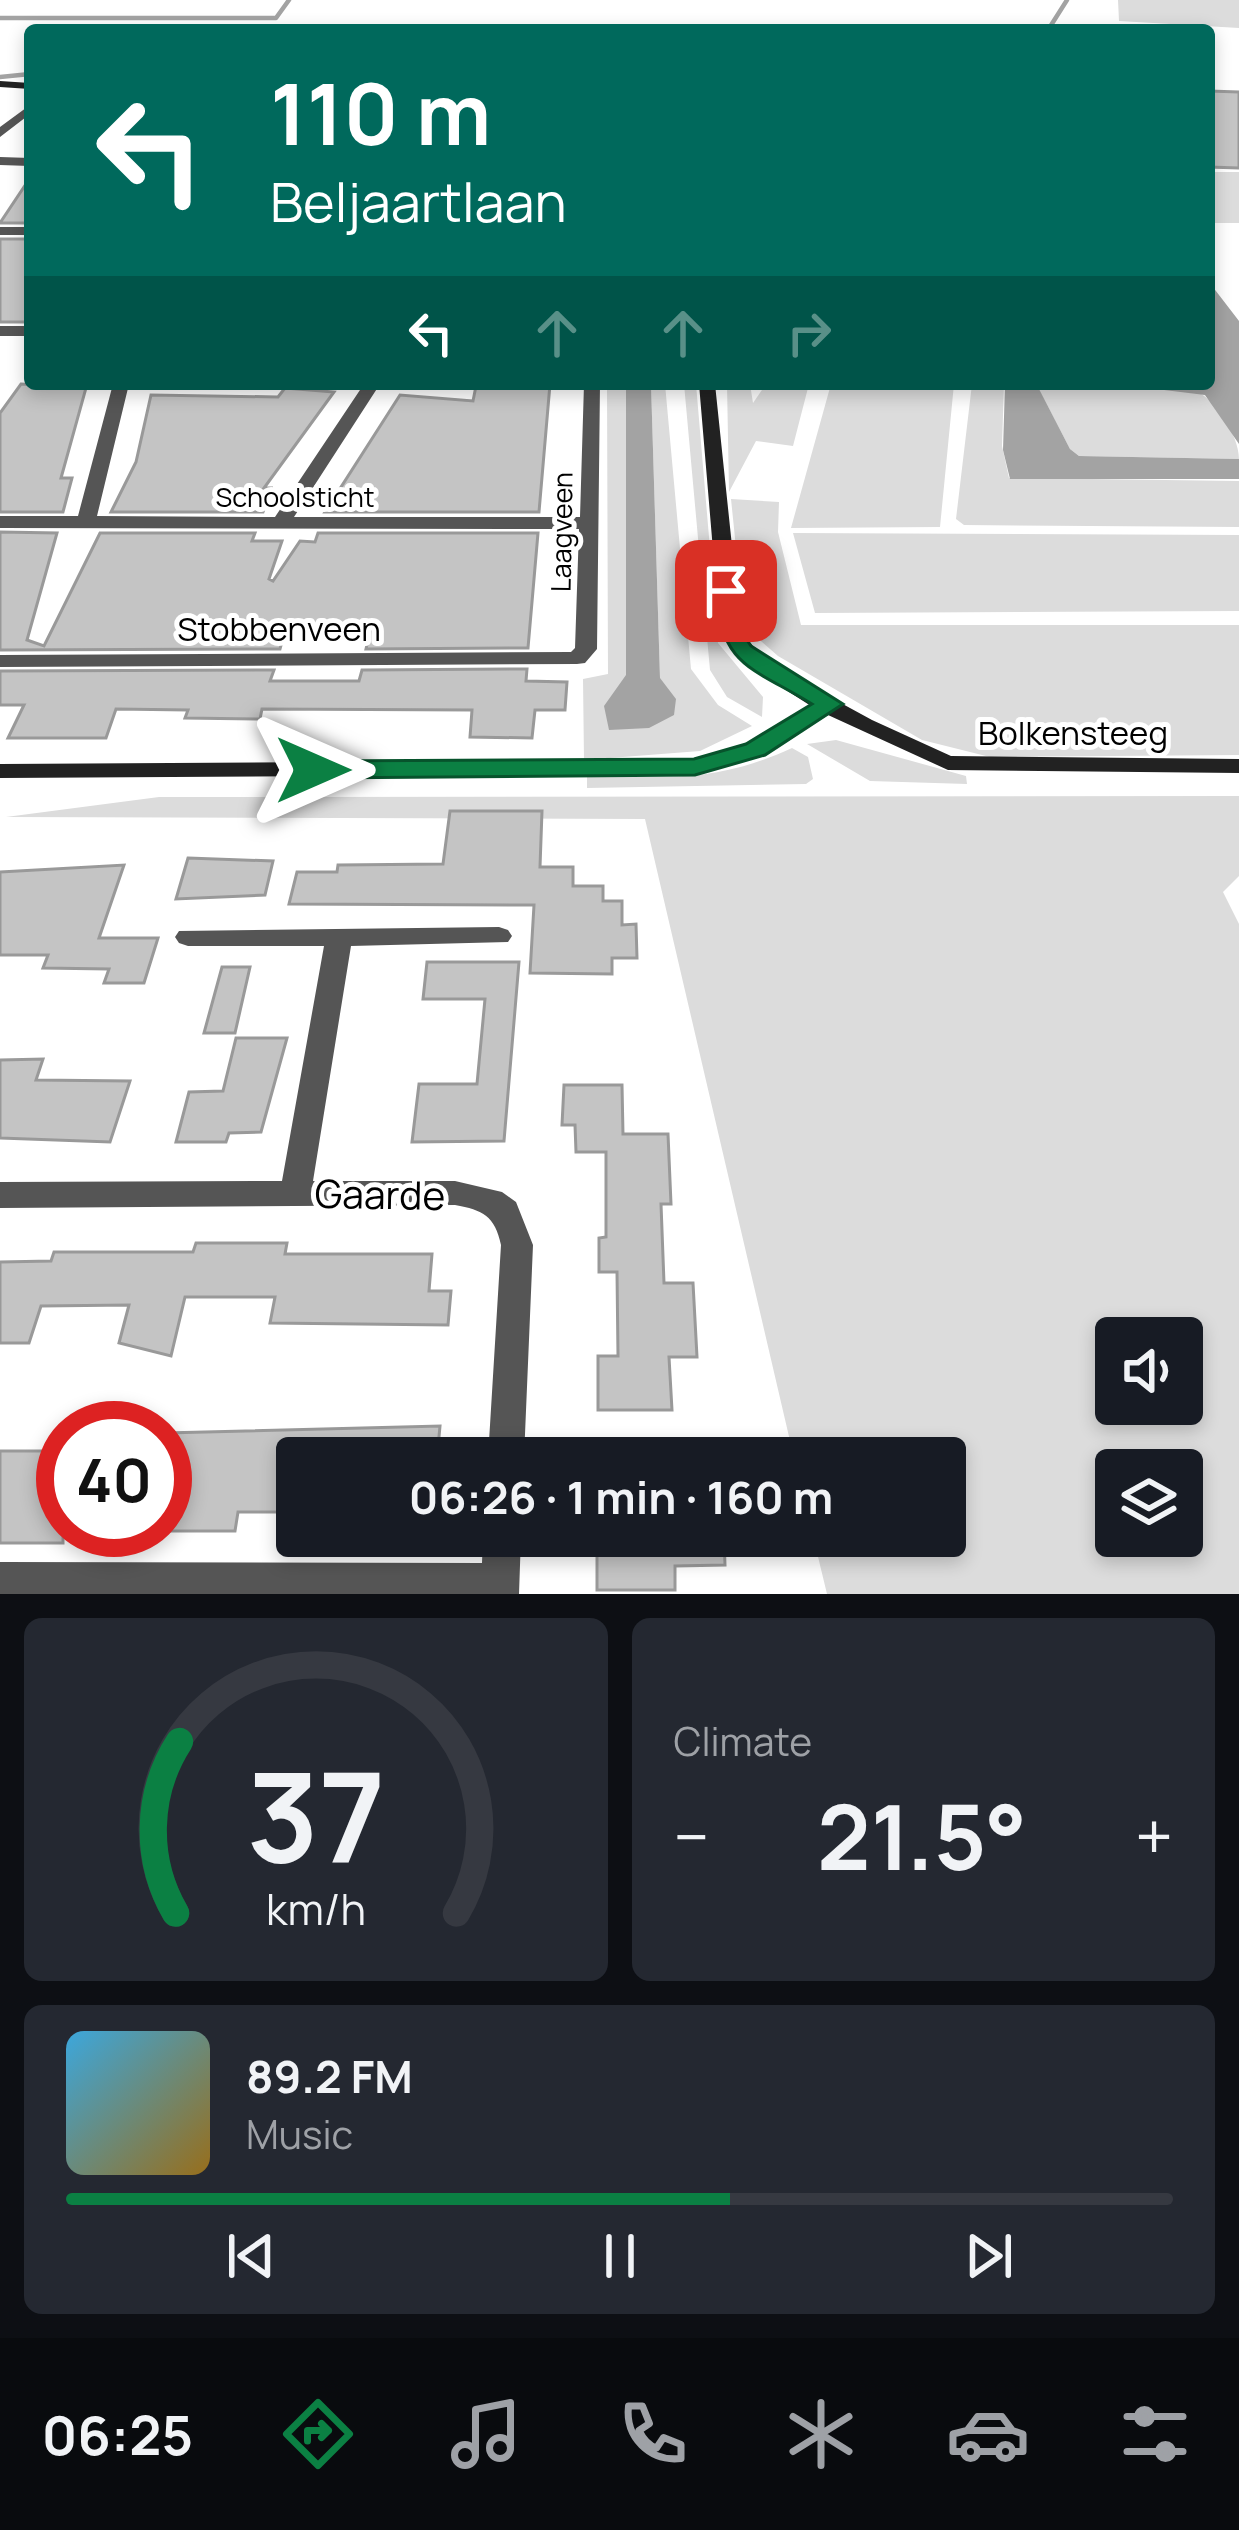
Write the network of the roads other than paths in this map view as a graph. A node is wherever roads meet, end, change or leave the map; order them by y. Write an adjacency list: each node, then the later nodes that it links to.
1 (119, 390): 6 (street)
2 (368, 390): 7 (street)
3 (592, 390): 8 (street, Laagveen)
4 (708, 390): 11 (street, Bolkensteeg)
5 (0, 522): 6 (street, Schoolsticht)
6 (86, 522): 7 (street, Schoolsticht)
7 (280, 523): 8 (street, Schoolsticht)
8 (589, 523): 10 (street, Laagveen)
9 (0, 661): 10 (street, Stobbenveen)
10 (559, 661)
11 (830, 704): 12 (street, Bolkensteeg); 13 (street)
12 (1239, 766)
13 (0, 771)
14 (339, 936): 15 (street); 16 (street); 17 (street)
15 (499, 936)
16 (188, 937)
17 (295, 1192): 18 (street, Gaarde); 19 (street, Gaarde)
18 (0, 1195)
19 (507, 1437)
20 (501, 1557): 22 (street)
21 (0, 1581): 22 (street)
22 (500, 1588)

